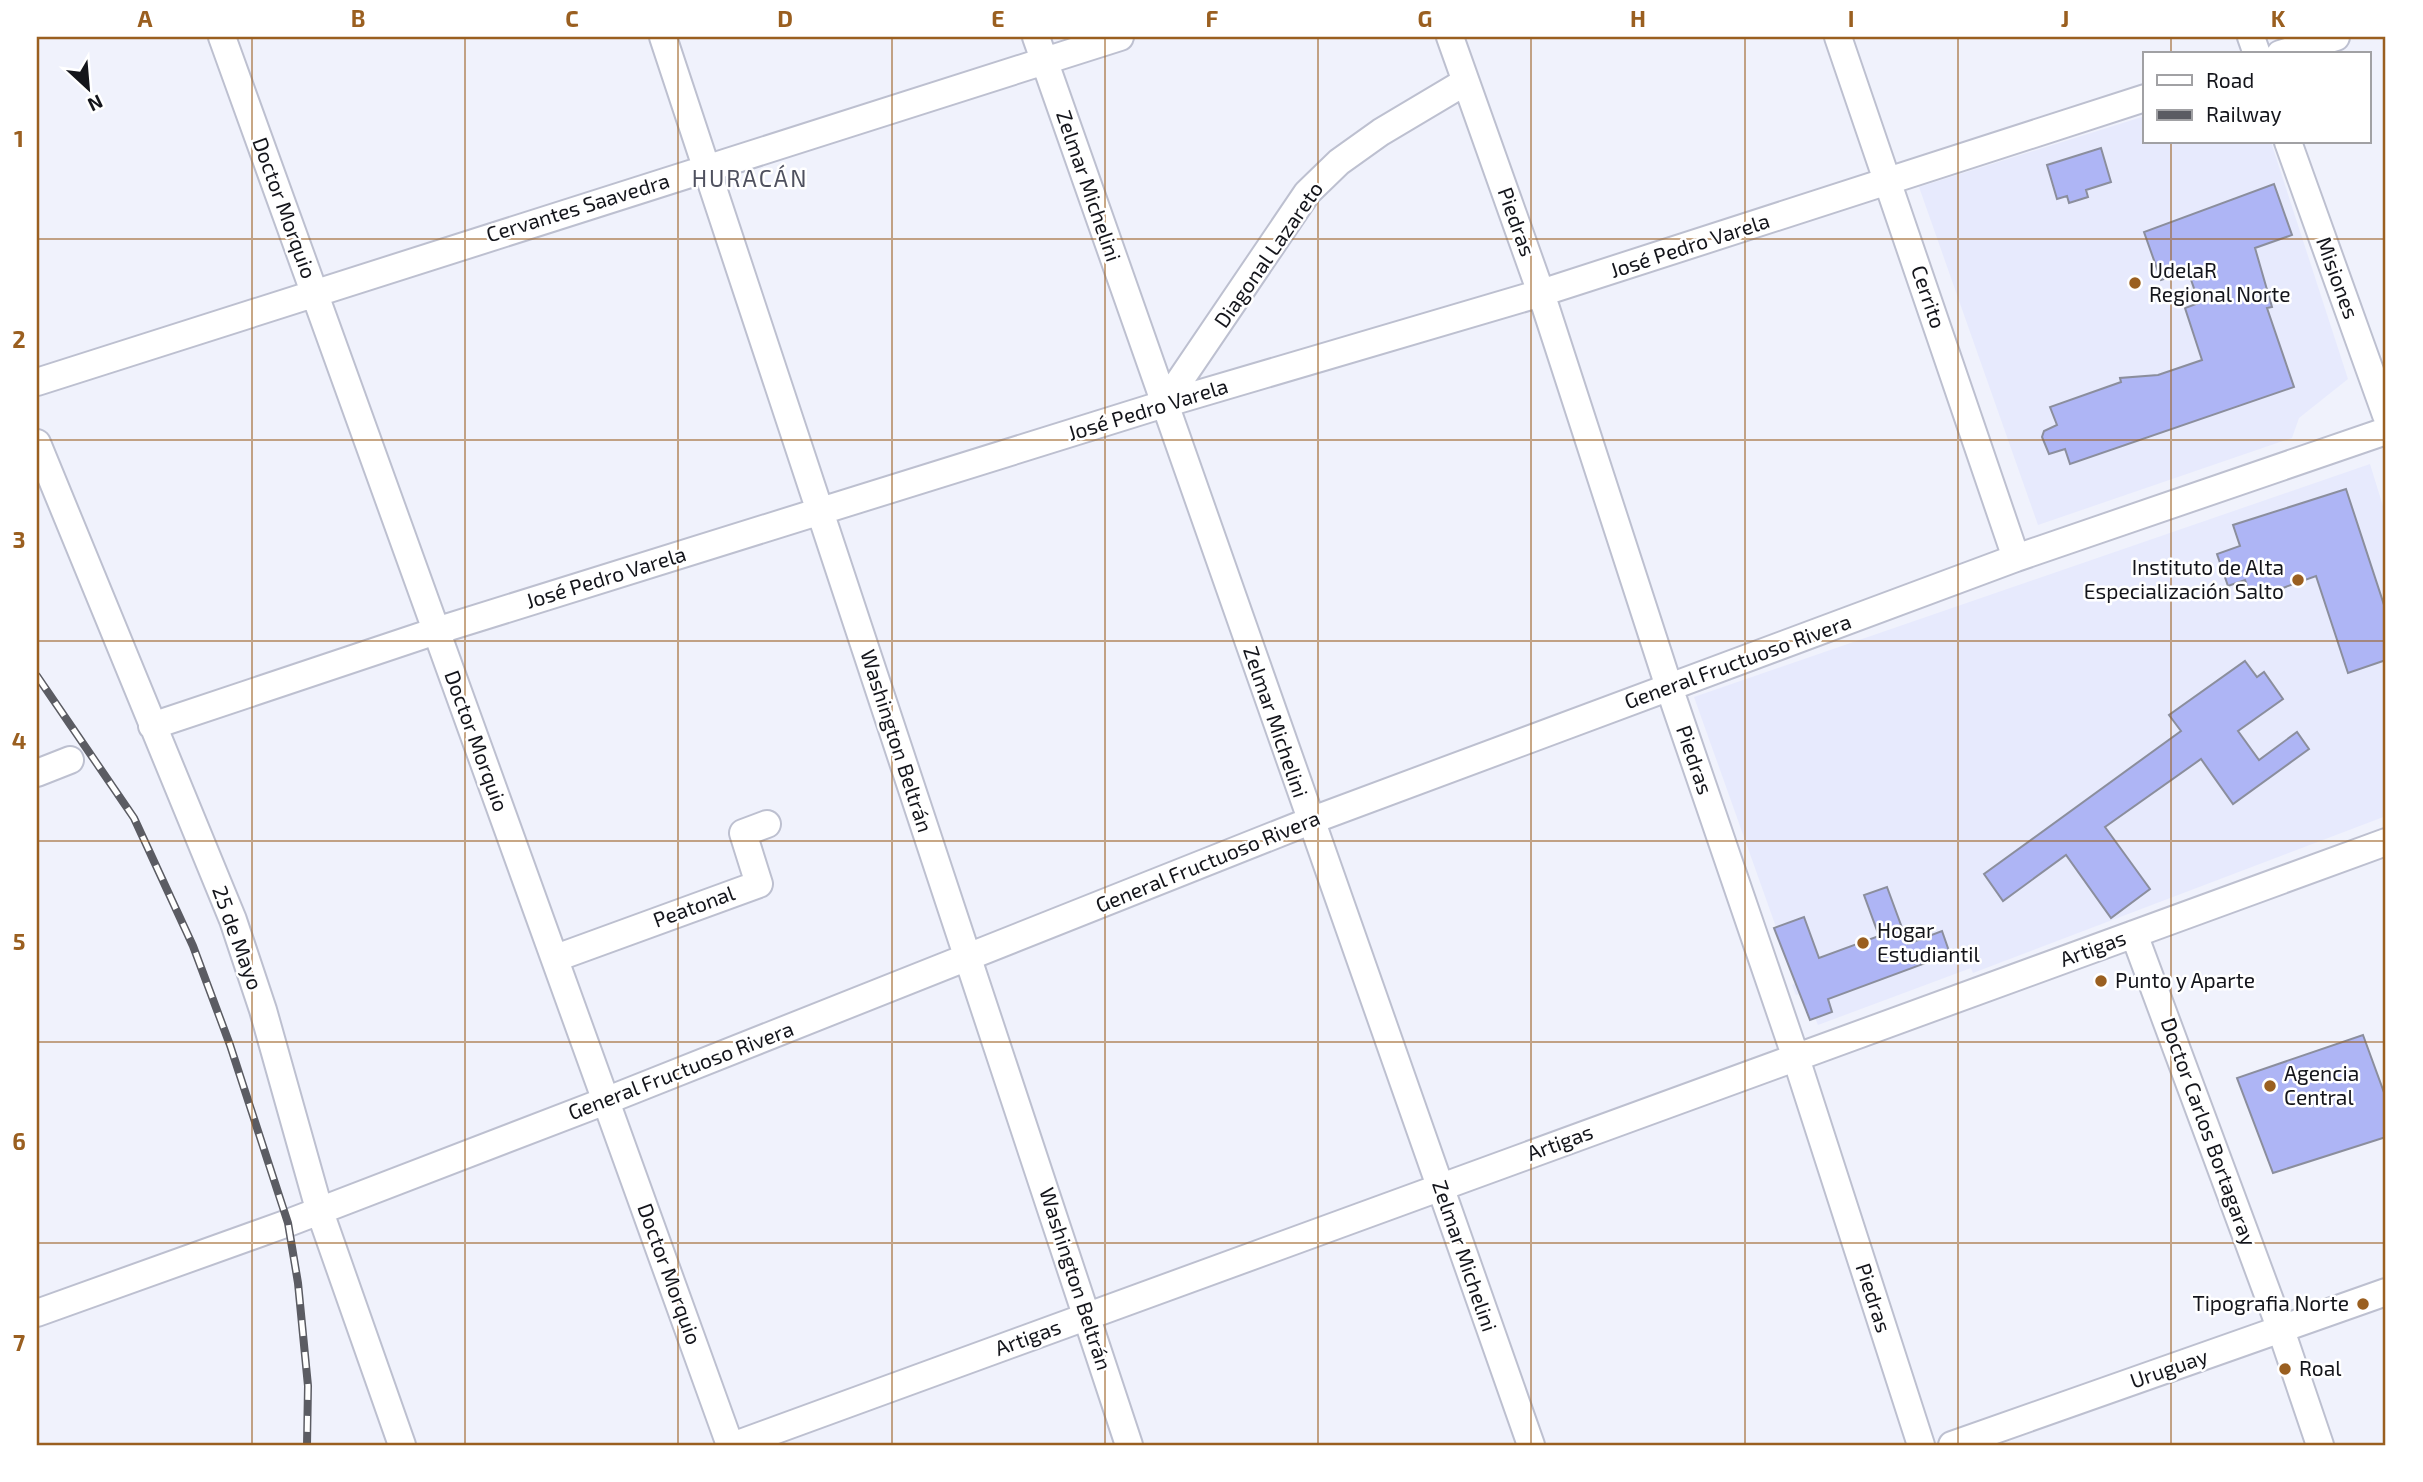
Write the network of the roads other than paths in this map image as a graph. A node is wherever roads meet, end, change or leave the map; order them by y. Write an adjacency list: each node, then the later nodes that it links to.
1 (222, 37): 14 (street, Doctor Morquio)
2 (663, 37): 12 (street, Washington Beltrán)
3 (1120, 37): 7 (street, Cervantes Saavedra)
4 (1450, 37): 9 (street, Piedras)
5 (1838, 37): 13 (street, Cerrito)
6 (2336, 37): 8 (street)
7 (1040, 48): 12 (street, Cervantes Saavedra); 17 (street, Zelmar Michelini)
8 (2287, 52)
9 (1465, 82): 15 (street, Piedras); 17 (street, Diagonal Lazareto)
10 (2143, 99): 13 (street, José Pedro Varela)
11 (2289, 144): 18 (street, Misiones)
12 (706, 168): 14 (street, Cervantes Saavedra); 21 (street, Washington Beltrán)
13 (1889, 182): 15 (street, José Pedro Varela); 22 (street, Cerrito)
14 (314, 291): 16 (street, Cervantes Saavedra); 23 (street, Doctor Morquio)
15 (1541, 293): 17 (street, José Pedro Varela); 24 (street, Piedras)
16 (37, 382)
17 (1164, 404): 21 (street, José Pedro Varela); 28 (street, Zelmar Michelini)
18 (2386, 415)
19 (2386, 432): 22 (street, General Fructuoso Rivera)
20 (37, 443): 25 (street, 25 de Mayo)
21 (821, 512): 23 (street, José Pedro Varela); 33 (street, Washington Beltrán)
22 (2016, 558): 24 (street, General Fructuoso Rivera)
23 (436, 631): 25 (street, José Pedro Varela); 32 (street, Doctor Morquio)
24 (1669, 688): 28 (street, General Fructuoso Rivera); 34 (street, Piedras)
25 (152, 726): 37 (street, 25 de Mayo)
26 (70, 760): 27 (street)
27 (37, 773)
28 (1310, 821): 33 (street, General Fructuoso Rivera); 36 (street, Zelmar Michelini)
29 (767, 824): 32 (street, Peatonal)
30 (2386, 842): 31 (street, Artigas)
31 (2134, 934): 34 (street, Artigas); 41 (street, Doctor Carlos Bortagaray)
32 (556, 958): 35 (street, Doctor Morquio)
33 (967, 959): 35 (street, General Fructuoso Rivera); 40 (street, Washington Beltrán)
34 (1796, 1058): 36 (street, Artigas); 46 (street, Piedras)
35 (608, 1100): 37 (street, General Fructuoso Rivera); 43 (street, Doctor Morquio)
36 (1440, 1187): 40 (street, Artigas); 45 (street, Zelmar Michelini)
37 (319, 1209): 39 (street, General Fructuoso Rivera); 42 (street, 25 de Mayo)
38 (2386, 1292): 41 (street, Uruguay)
39 (37, 1313)
40 (1088, 1316): 43 (street, Artigas); 44 (street, Washington Beltrán)
41 (2281, 1330): 47 (street, Uruguay); 48 (street, Doctor Carlos Bortagaray)
42 (402, 1445)
43 (732, 1445)
44 (1129, 1445)
45 (1531, 1445)
46 (1921, 1445)
47 (1952, 1445)
48 (2320, 1445)

